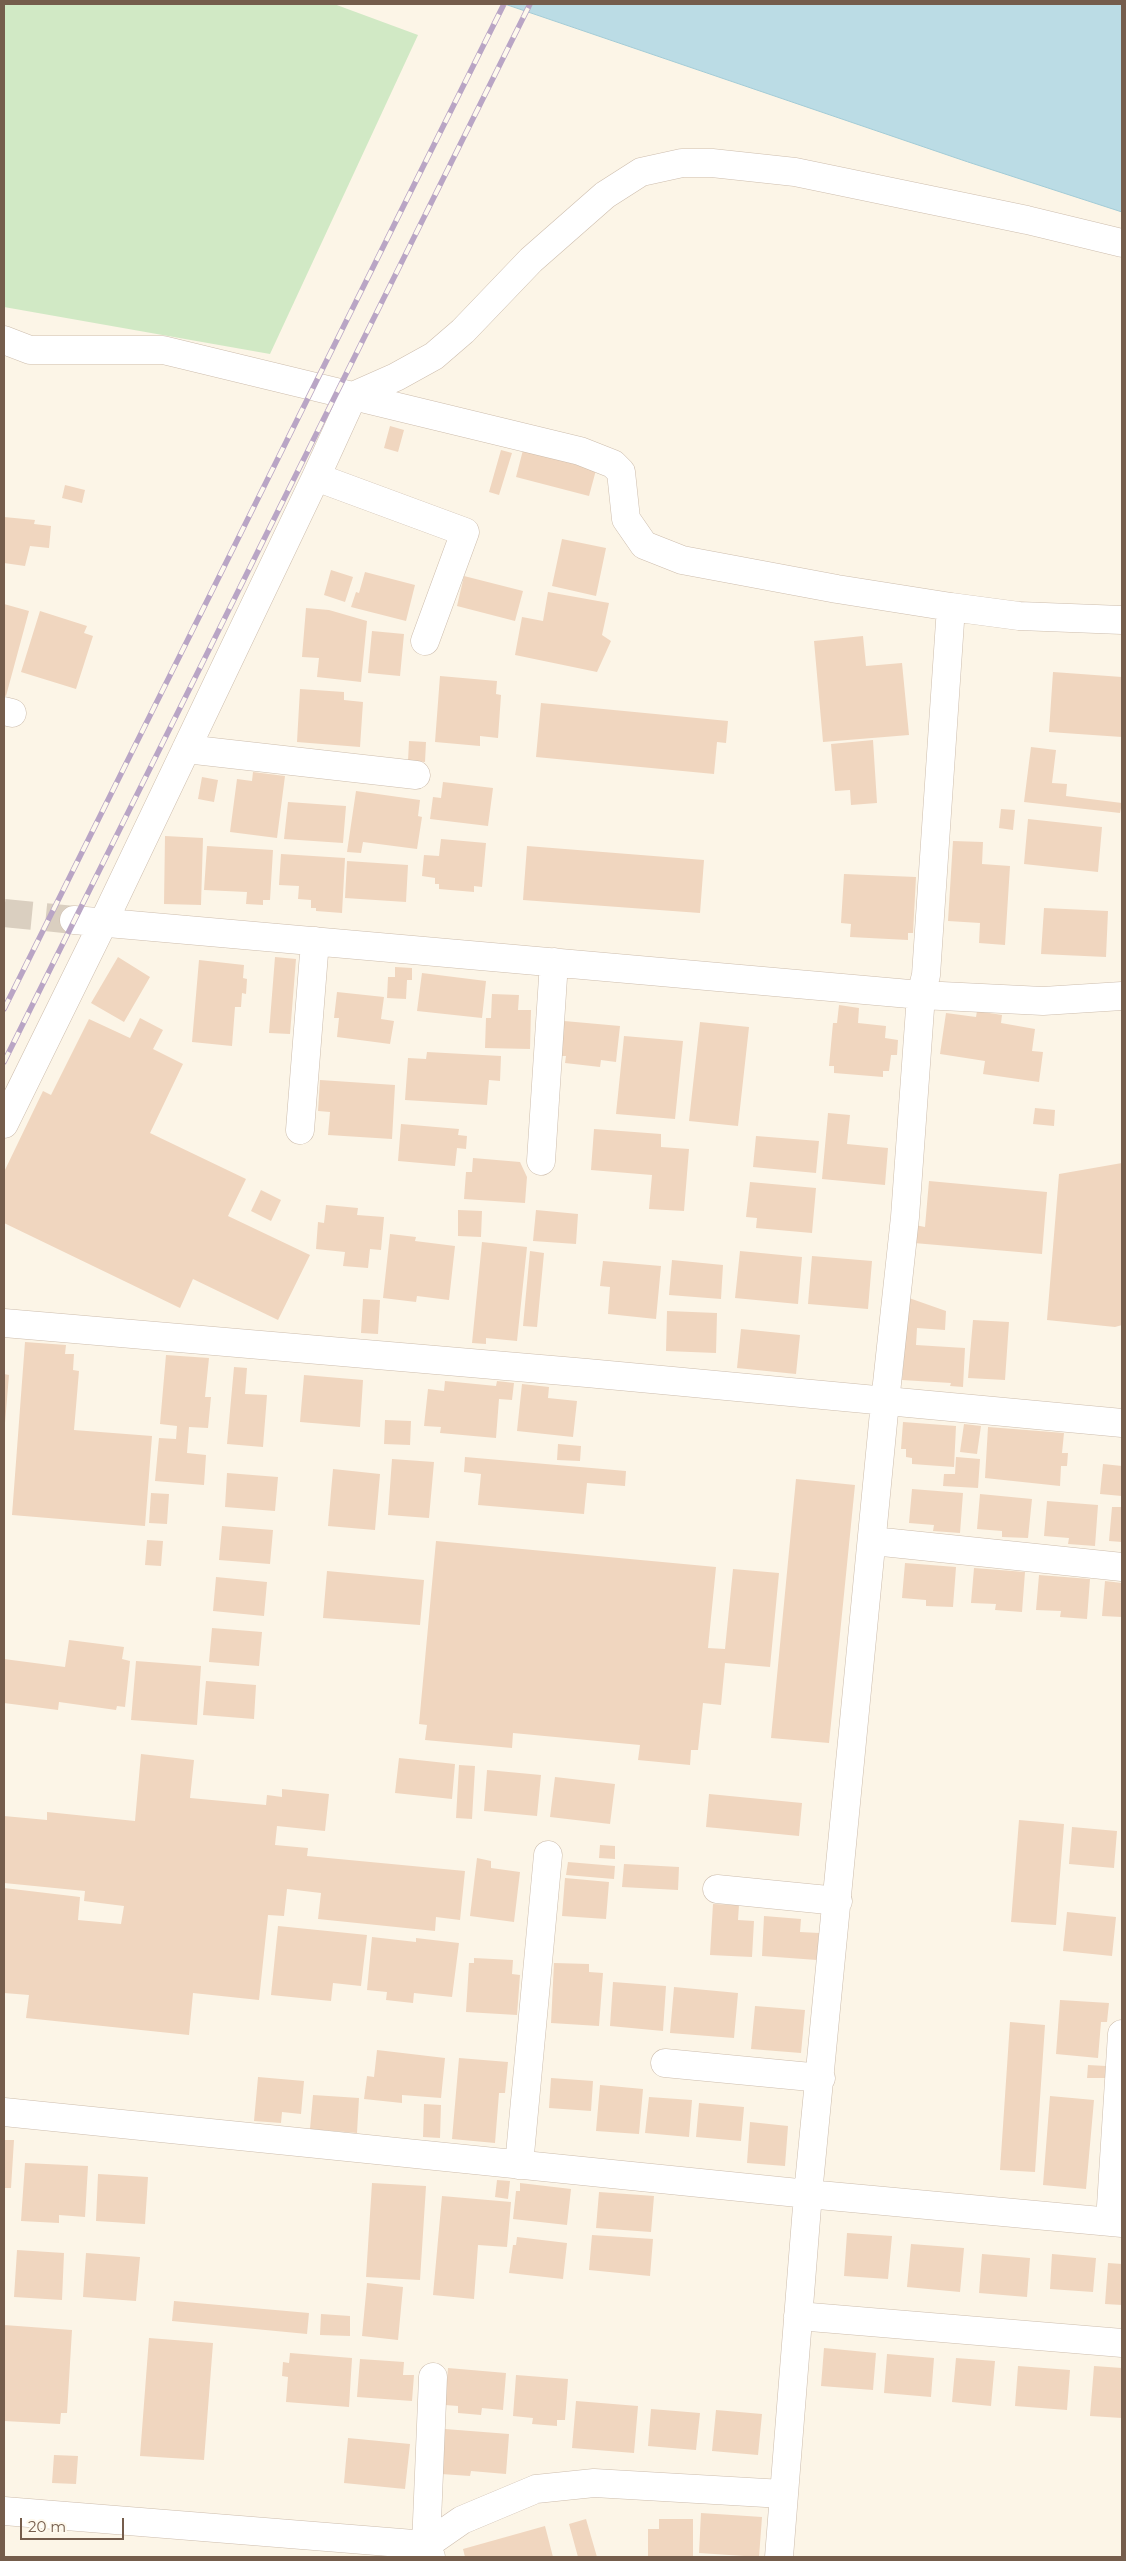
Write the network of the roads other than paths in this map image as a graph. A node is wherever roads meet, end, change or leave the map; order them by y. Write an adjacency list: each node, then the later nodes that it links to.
1 (1122, 243): 3 (street)
2 (4, 340): 3 (street)
3 (353, 396): 4 (street); 5 (street)
4 (316, 476): 7 (street); 8 (street)
5 (951, 607): 6 (street); 14 (street)
6 (1122, 620)
7 (425, 641)
8 (186, 748): 9 (street); 11 (street)
9 (416, 775)
10 (74, 920): 11 (street)
11 (103, 923): 12 (street); 16 (street)
12 (315, 941): 13 (street); 17 (street)
13 (554, 962): 14 (street); 18 (street)
14 (921, 995): 15 (street); 20 (street)
15 (1122, 996)
16 (4, 1124)
17 (300, 1130)
18 (541, 1161)
19 (4, 1323): 20 (street)
20 (885, 1402): 21 (street); 22 (street)
21 (1122, 1423)
22 (873, 1541): 23 (street); 26 (street)
23 (1122, 1566)
24 (548, 1855): 31 (street)
25 (718, 1889): 26 (street)
26 (838, 1901): 29 (street)
27 (1122, 2034): 33 (street)
28 (665, 2063): 29 (street)
29 (821, 2078): 32 (street)
30 (4, 2112): 31 (street)
31 (519, 2165): 32 (street)
32 (808, 2194): 33 (street); 34 (street)
33 (1116, 2222)
34 (798, 2316): 35 (street); 37 (street)
35 (1122, 2343)
36 (433, 2377): 39 (street)
37 (783, 2494): 39 (street); 40 (street)
38 (4, 2511): 39 (street)
39 (429, 2551)
40 (779, 2557)

